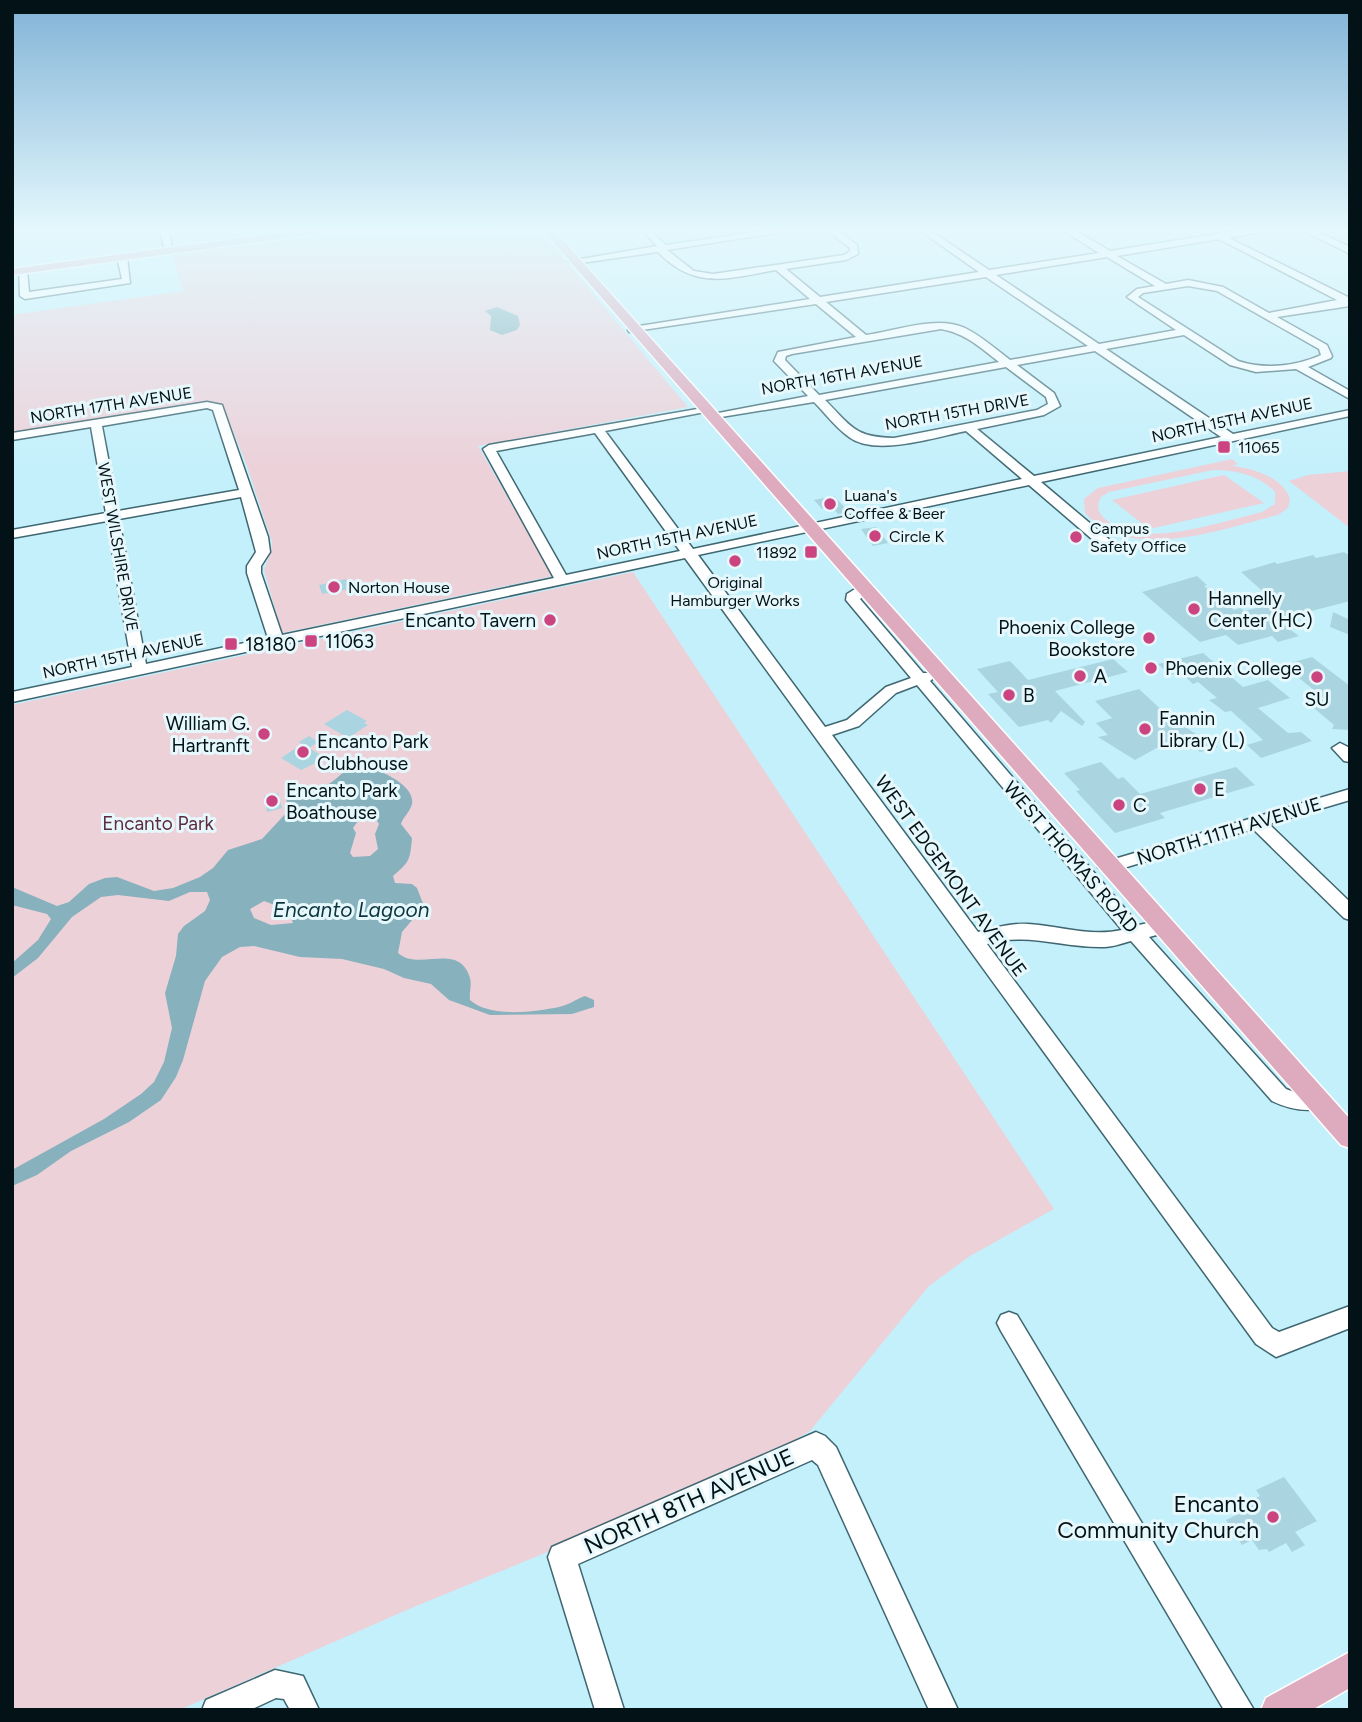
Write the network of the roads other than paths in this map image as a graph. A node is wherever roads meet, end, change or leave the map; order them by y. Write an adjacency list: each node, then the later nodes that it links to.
1 (614, 307): 9 (main road, WEST THOMAS ROAD)
2 (773, 307): 9 (street)
3 (827, 307): 11 (street)
4 (1036, 307): 12 (street)
5 (1147, 307): 10 (street)
6 (1251, 307): 8 (street)
7 (1318, 307): 8 (street)
8 (1267, 316): 14 (street)
9 (634, 330): 17 (main road, WEST THOMAS ROAD)
10 (1184, 332): 12 (street, NORTH 16TH AVENUE); 14 (street)
11 (863, 338): 13 (street); 16 (street)
12 (1095, 347): 13 (street, NORTH 16TH AVENUE); 23 (street)
13 (1006, 363): 16 (street, NORTH 16TH AVENUE); 20 (street, NORTH 15TH DRIVE)
14 (1295, 364): 15 (street)
15 (1350, 396)
16 (815, 398): 17 (street, NORTH 16TH AVENUE); 20 (street, NORTH 15TH DRIVE)
17 (709, 413): 21 (street, NORTH 16TH AVENUE); 27 (main road, WEST THOMAS ROAD)
18 (1350, 413): 23 (street, NORTH 15TH AVENUE)
19 (96, 423): 22 (street, NORTH 17TH AVENUE); 25 (street, NORTH 17TH AVENUE); 26 (street, WEST WILSHIRE DRIVE)
20 (968, 427): 24 (street)
21 (597, 428): 30 (street, WEST EDGEMONT AVENUE); 31 (street, NORTH 16TH AVENUE)
22 (12, 437)
23 (1230, 438): 24 (street, NORTH 15TH AVENUE)
24 (1031, 480): 27 (street, NORTH 15TH AVENUE); 29 (street)
25 (246, 492): 26 (street); 32 (street)
26 (113, 516): 28 (street); 33 (street, WEST WILSHIRE DRIVE)
27 (811, 527): 30 (street, NORTH 15TH AVENUE); 34 (main road, WEST THOMAS ROAD)
28 (12, 534)
29 (1112, 549)
30 (689, 553): 31 (street, NORTH 15TH AVENUE); 36 (street, WEST EDGEMONT AVENUE)
31 (562, 580): 32 (street, NORTH 15TH AVENUE)
32 (277, 642): 33 (street, NORTH 15TH AVENUE)
33 (140, 670): 35 (street, NORTH 15TH AVENUE)
34 (928, 676): 36 (street); 39 (main road, WEST THOMAS ROAD); 42 (street, WEST THOMAS ROAD)
35 (12, 697)
36 (820, 734): 43 (street, WEST EDGEMONT AVENUE)
37 (1350, 794): 38 (street, NORTH 11TH AVENUE)
38 (1257, 823): 39 (street, NORTH 11TH AVENUE); 40 (street)
39 (1107, 867): 41 (main road, WEST THOMAS ROAD)
40 (1350, 913)
41 (1161, 927): 42 (street); 44 (main road, WEST THOMAS ROAD)
42 (1137, 934): 43 (street); 44 (street, WEST THOMAS ROAD)
43 (972, 941): 46 (street, WEST EDGEMONT AVENUE)
44 (1318, 1101): 45 (main road, WEST THOMAS ROAD)
45 (1350, 1137)
46 (1350, 1317)
47 (1009, 1323): 53 (street)
48 (1350, 1668): 54 (main road)
49 (299, 1698): 50 (street)
50 (216, 1710)
51 (610, 1710): 52 (street, NORTH 8TH AVENUE)
52 (944, 1710)
53 (1240, 1710)
54 (1278, 1710)

